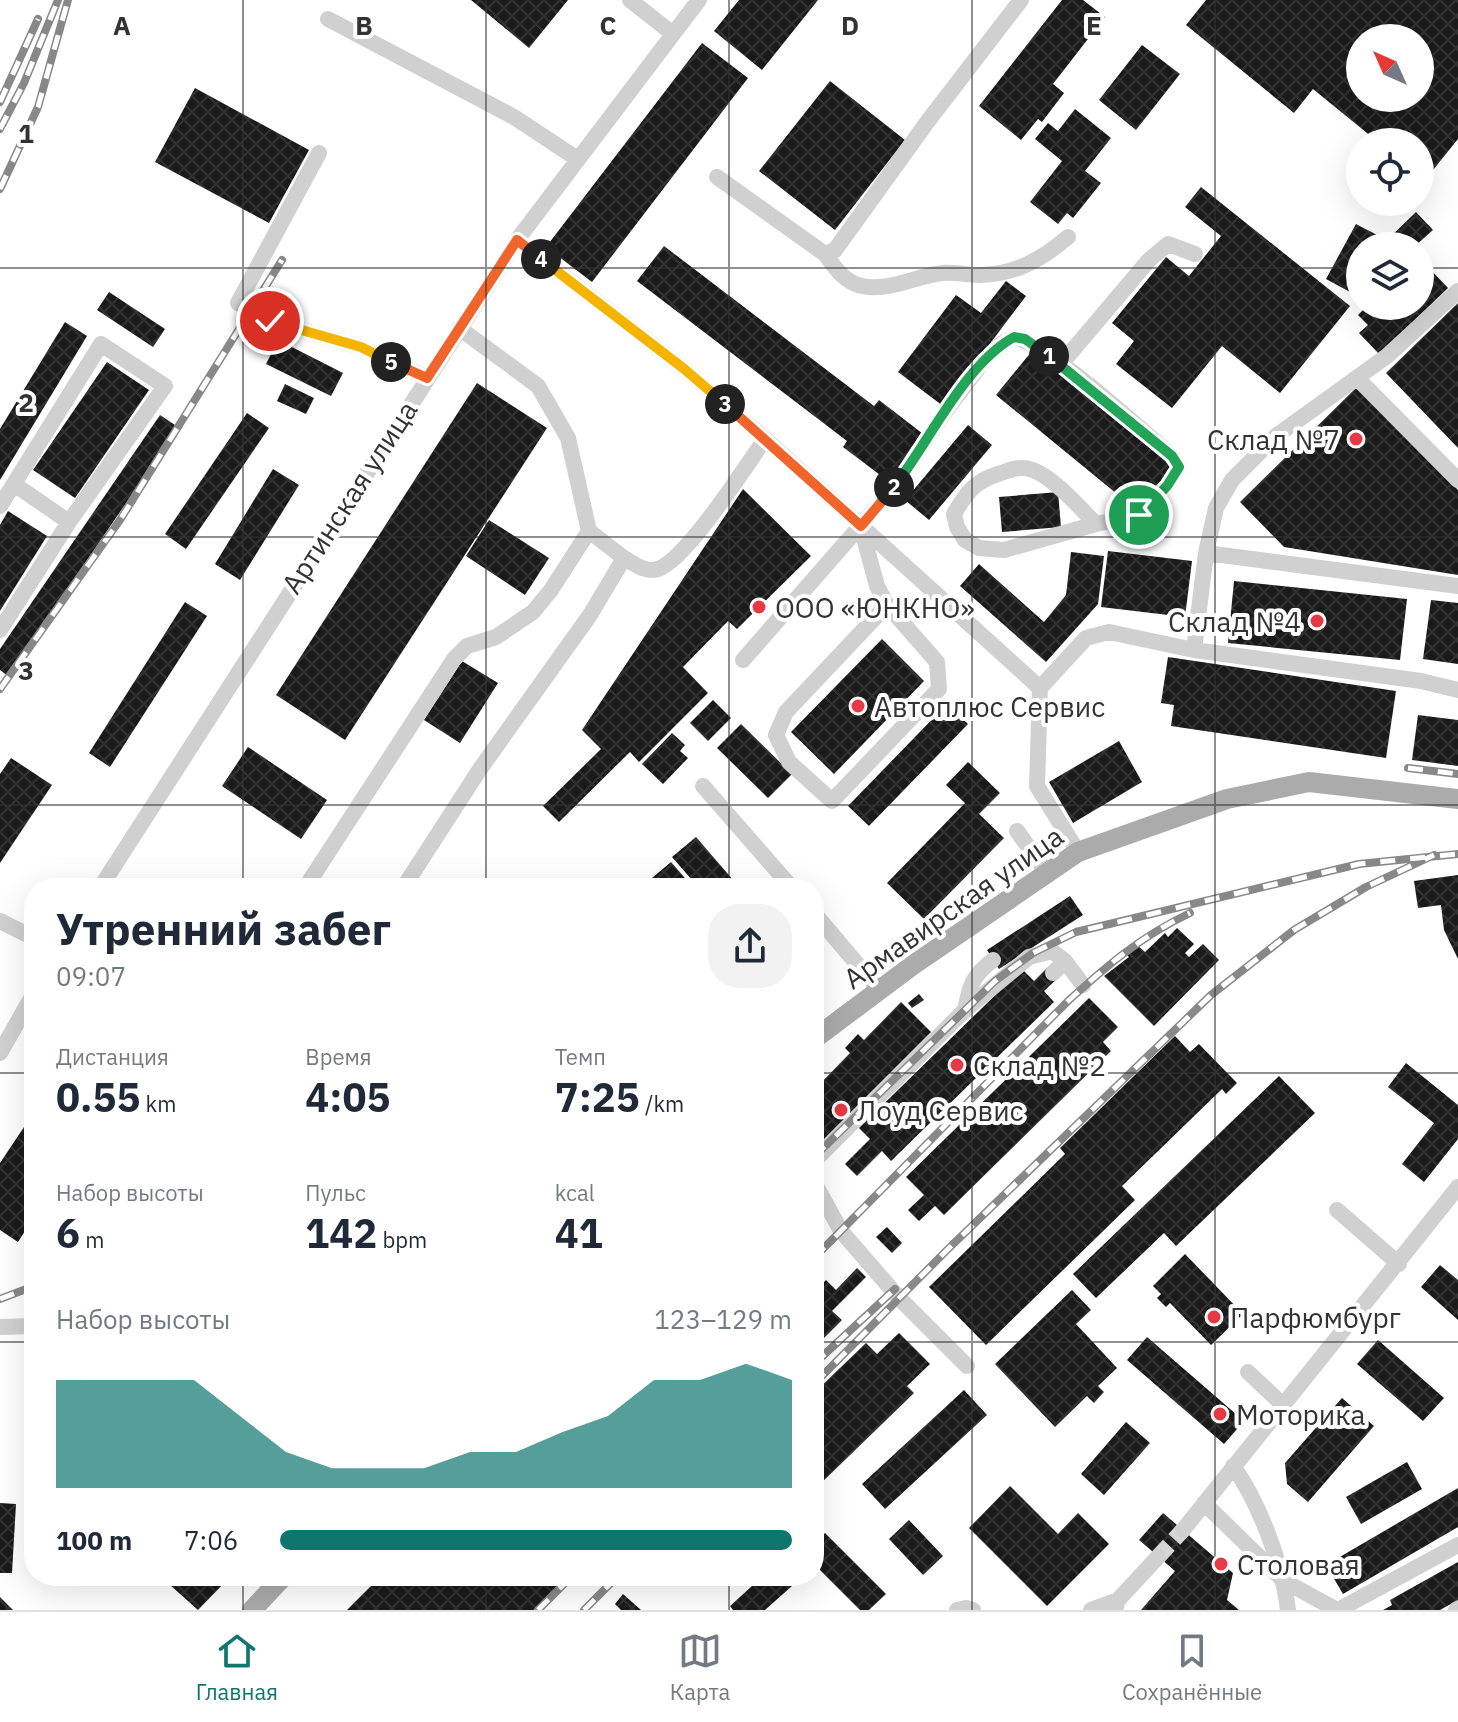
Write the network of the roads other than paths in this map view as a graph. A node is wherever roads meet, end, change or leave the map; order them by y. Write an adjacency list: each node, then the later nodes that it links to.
1 (630, 0): 5 (street)
2 (699, 0): 5 (street, Артинская улица)
3 (1021, 0): 11 (street)
4 (328, 19): 7 (street)
5 (673, 34): 7 (street, Артинская улица)
6 (319, 153): 16 (street)
7 (576, 158): 10 (street, Артинская улица)
8 (717, 177): 11 (street)
9 (1068, 237): 11 (street)
10 (517, 240): 14 (street, Артинская улица); 18 (street)
11 (825, 254)
12 (1195, 254): 15 (street)
13 (1458, 291): 17 (street)
14 (459, 328): 16 (street, Артинская улица); 25 (street)
15 (1061, 364): 23 (street); 24 (street)
16 (427, 378): 40 (street, Артинская улица)
17 (1357, 378): 19 (street); 26 (street)
18 (765, 439): 24 (street); 27 (street)
19 (1458, 480)
20 (14, 484): 21 (street); 22 (street); 22 (street)
21 (0, 506)
22 (69, 522): 30 (street)
23 (1096, 524): 23 (street)
24 (861, 526): 29 (street); 32 (street); 33 (street)
25 (589, 531): 27 (street); 41 (street)
26 (1206, 553): 28 (street); 31 (street)
27 (624, 558): 42 (street)
28 (1458, 586)
29 (887, 605): 29 (street)
30 (0, 630)
31 (1194, 650): 33 (street); 34 (street)
32 (743, 660)
33 (1040, 688): 38 (street)
34 (1458, 690)
35 (703, 786): 43 (street)
36 (1458, 799): 38 (main road, Армавирская улица)
37 (1017, 831): 39 (street)
38 (1078, 852): 39 (main road, Армавирская улица)
39 (1047, 873): 49 (main road, Армавирская улица)
40 (106, 878)
41 (312, 878)
42 (409, 878)
43 (783, 878)
44 (0, 921): 46 (street)
45 (824, 925): 49 (street)
46 (24, 933)
47 (993, 960): 50 (street)
48 (1083, 985): 50 (street)
49 (880, 991): 52 (main road, Армавирская улица)
50 (965, 1010): 54 (street)
51 (24, 1011): 53 (street)
52 (824, 1032)
53 (0, 1053)
54 (824, 1151)
55 (1458, 1187): 58 (street)
56 (824, 1200): 61 (street)
57 (1337, 1210): 58 (street)
58 (1399, 1264): 63 (street)
59 (24, 1326): 60 (street)
60 (0, 1327)
61 (967, 1366)
62 (1248, 1372): 63 (street)
63 (1283, 1405): 64 (street)
64 (1233, 1466): 65 (street); 69 (street)
65 (1204, 1503): 66 (street); 69 (street)
66 (1183, 1530)
67 (1458, 1545): 77 (street)
68 (1158, 1557): 71 (street)
69 (1284, 1581): 76 (street); 77 (street)
70 (275, 1586): 72 (main road)
71 (1116, 1605): 75 (street)
72 (252, 1610)
73 (957, 1610): 74 (street)
74 (973, 1610)
75 (1091, 1610)
76 (1288, 1610)
77 (1338, 1610)

